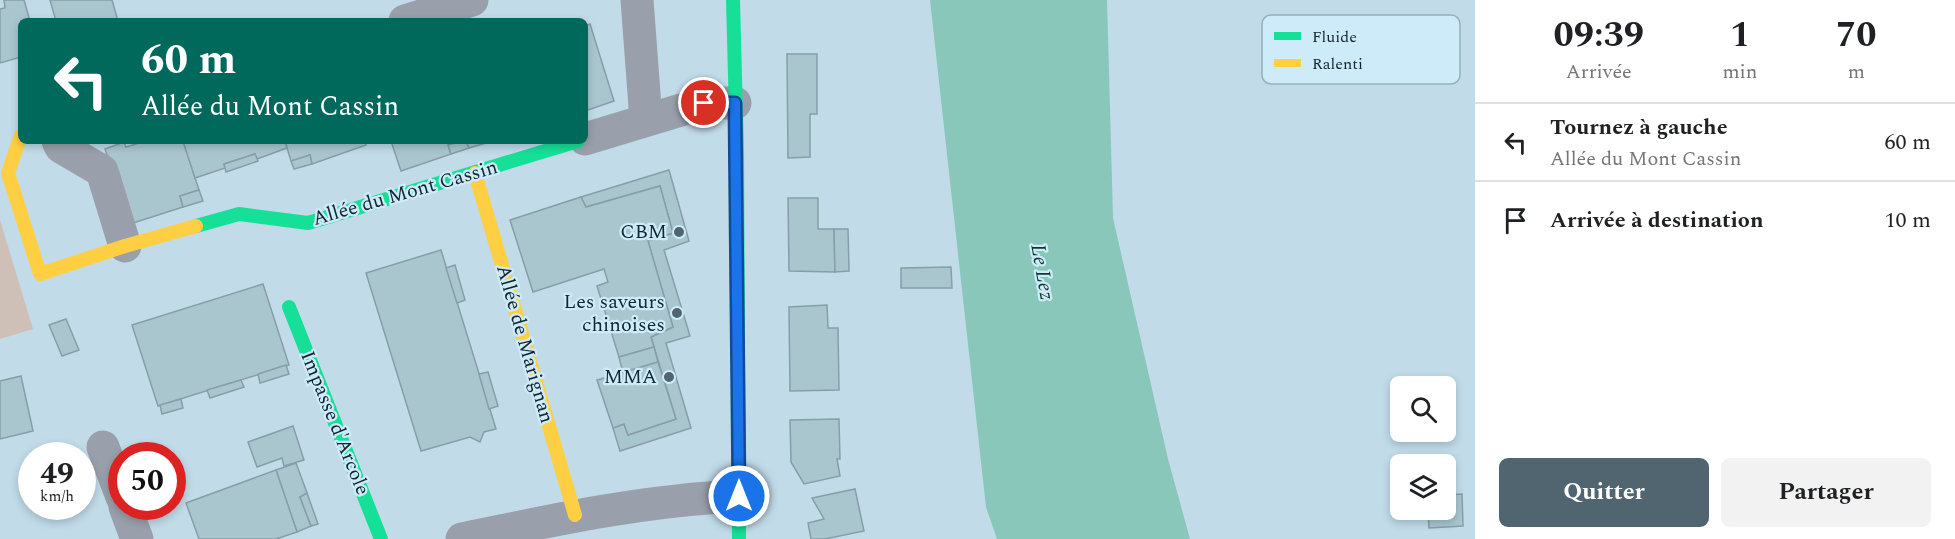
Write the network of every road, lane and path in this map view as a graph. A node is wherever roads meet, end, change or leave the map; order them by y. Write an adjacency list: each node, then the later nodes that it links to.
1 (472, 0): 4 (street)
2 (637, 0): 7 (street)
3 (733, 0): 6 (street)
4 (436, 5): 5 (street)
5 (411, 18)
6 (735, 103): 7 (street); 17 (street)
7 (646, 120): 8 (street)
8 (588, 138)
9 (18, 144): 13 (street, Allée du Mont Cassin)
10 (60, 144): 13 (street)
11 (568, 144): 12 (street, Allée du Mont Cassin)
12 (475, 173): 13 (street, Allée du Mont Cassin); 18 (street, Allée de Marignan)
13 (125, 246)
14 (289, 307): 21 (street, Impasse d'Arcole)
15 (103, 447): 16 (street)
16 (108, 460)
17 (739, 496): 18 (street); 23 (street)
18 (575, 515): 22 (street)
19 (130, 520): 20 (street)
20 (137, 539)
21 (381, 539)
22 (462, 539)
23 (739, 539)

